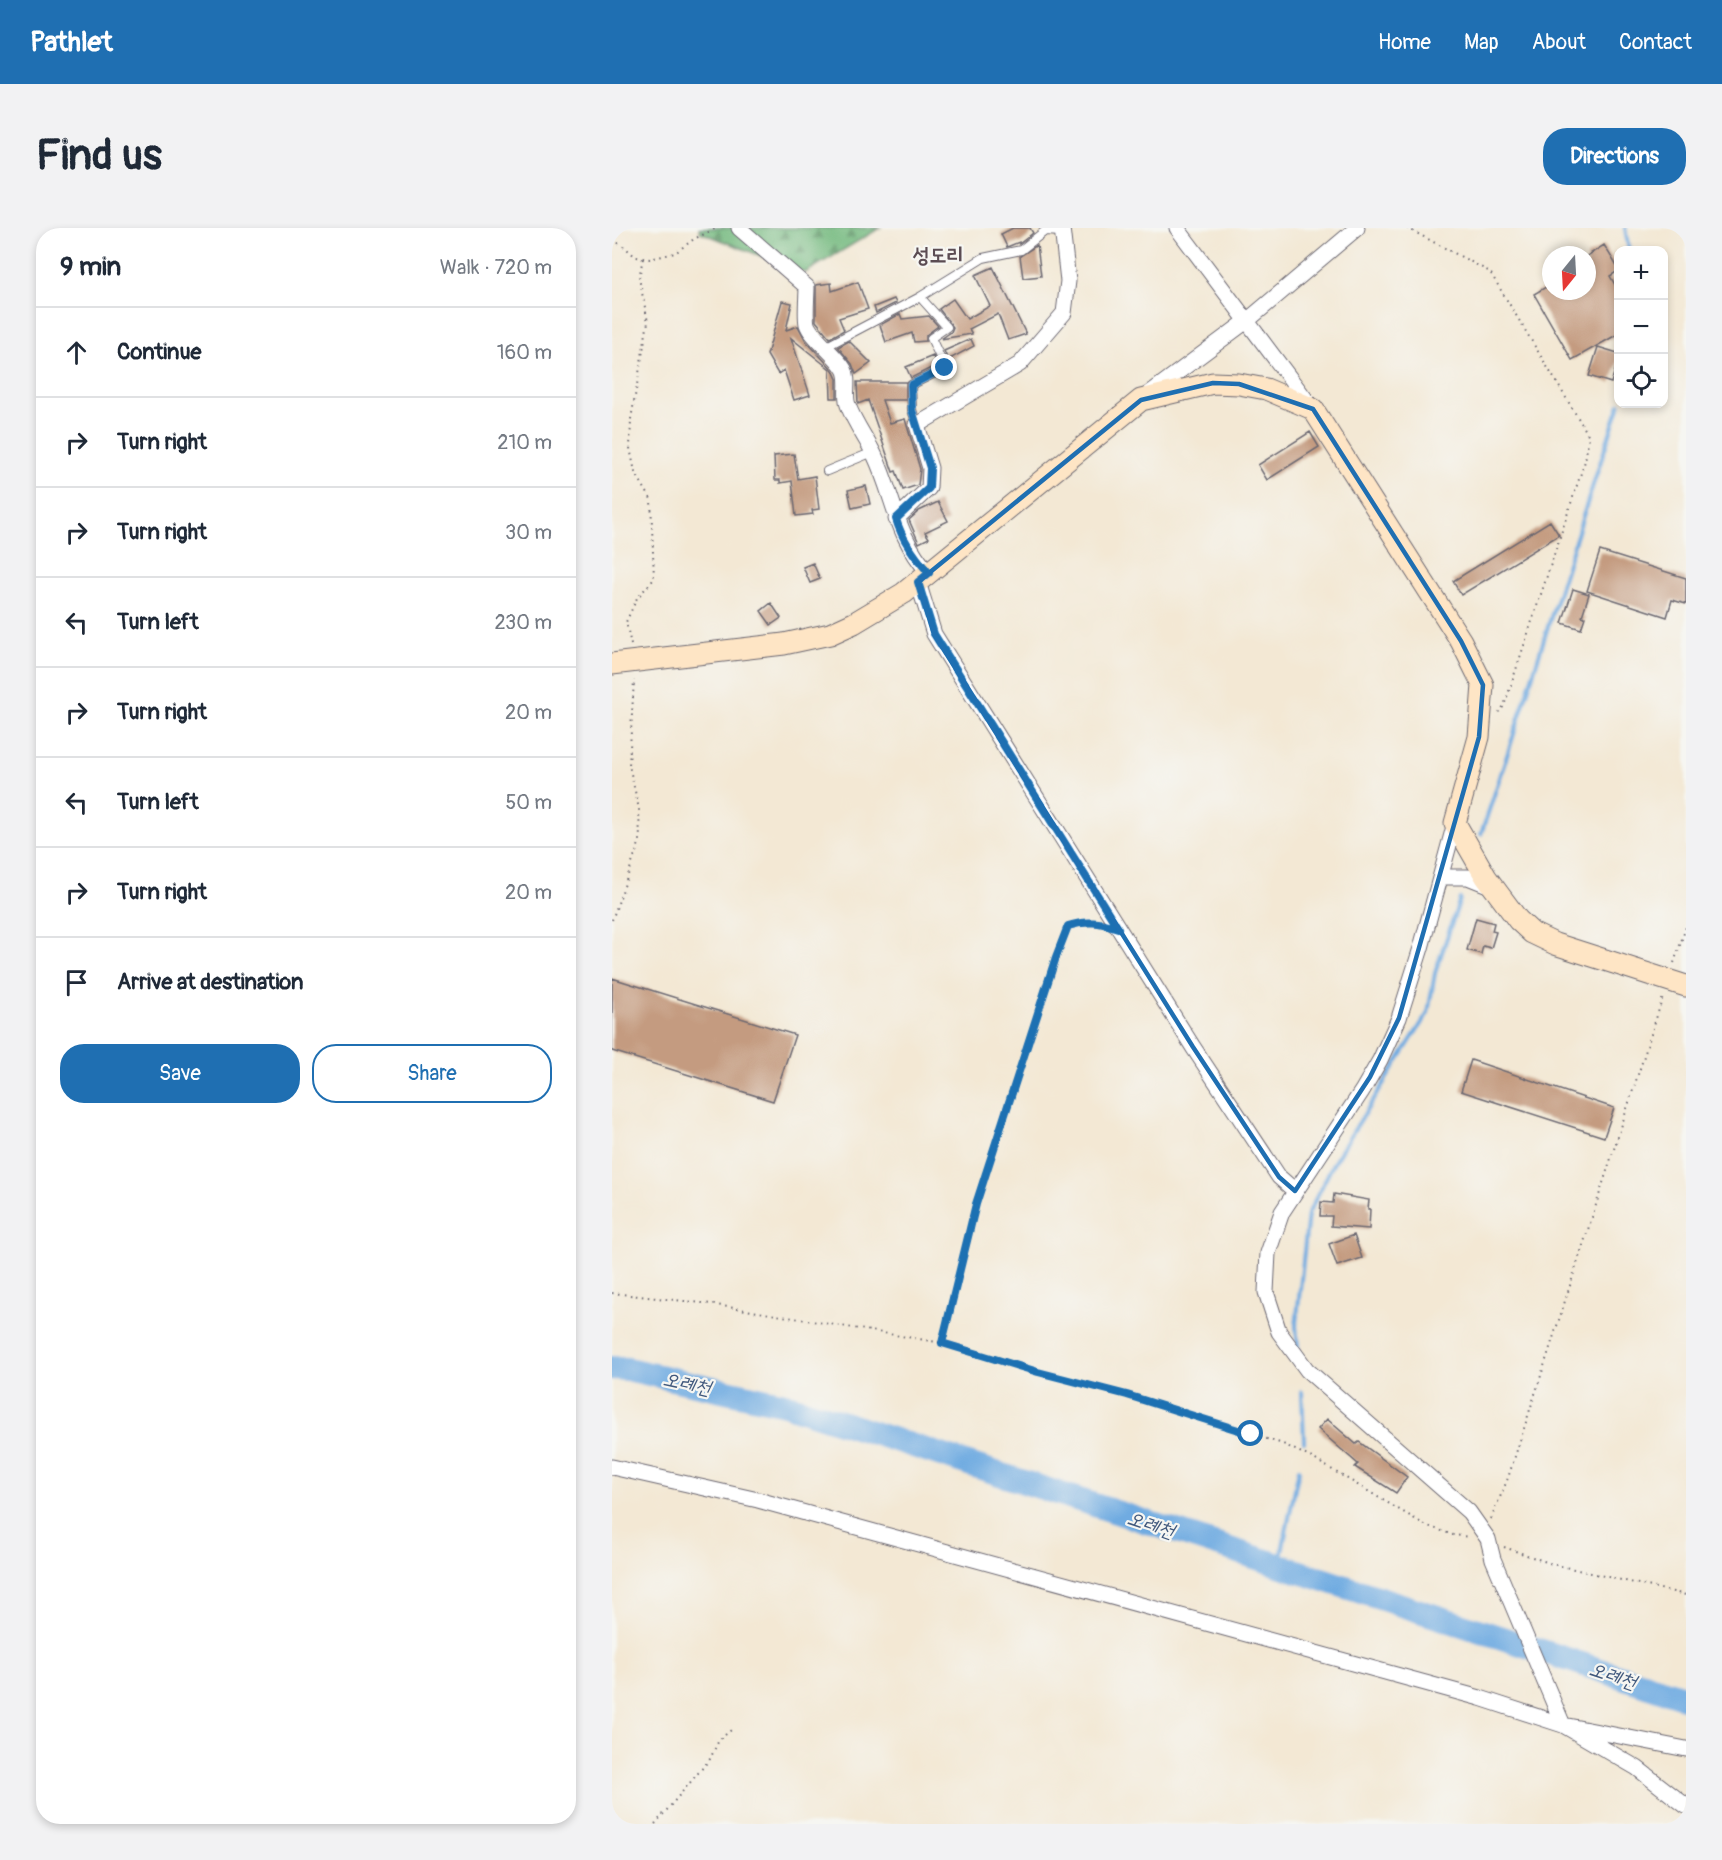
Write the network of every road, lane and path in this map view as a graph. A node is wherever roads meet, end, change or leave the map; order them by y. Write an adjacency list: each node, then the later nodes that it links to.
1 (717, 228): 8 (path)
2 (739, 228): 11 (street)
3 (1177, 228): 10 (street)
4 (1357, 228): 10 (street)
5 (1407, 228): 21 (path)
6 (1061, 230): 9 (lane); 14 (street)
7 (612, 241): 8 (path)
8 (643, 258): 19 (path)
9 (920, 297): 11 (lane); 14 (lane)
10 (1248, 320): 12 (street); 13 (street)
11 (827, 346): 15 (street)
12 (1141, 400): 13 (street); 18 (street)
13 (1313, 409): 22 (street)
14 (917, 425): 17 (street)
15 (873, 452): 16 (lane); 17 (street)
16 (827, 471)
17 (896, 519): 18 (street)
18 (923, 577): 19 (street); 27 (street)
19 (635, 662): 20 (street); 25 (path)
20 (612, 664)
21 (1497, 715)
22 (1455, 823): 23 (street); 24 (street)
23 (1441, 877): 24 (street); 29 (street)
24 (1493, 886): 28 (street)
25 (612, 920)
26 (1686, 927): 28 (path)
27 (1118, 928): 29 (street); 31 (path)
28 (1677, 984): 33 (path)
29 (1295, 1191): 33 (street)
30 (612, 1293): 31 (path)
31 (942, 1343): 33 (path)
32 (612, 1467): 35 (street)
33 (1488, 1539): 34 (path); 35 (street)
34 (1686, 1595)
35 (1563, 1725): 37 (street); 38 (street)
36 (731, 1730): 39 (path)
37 (1686, 1749)
38 (1686, 1806)
39 (655, 1824)

